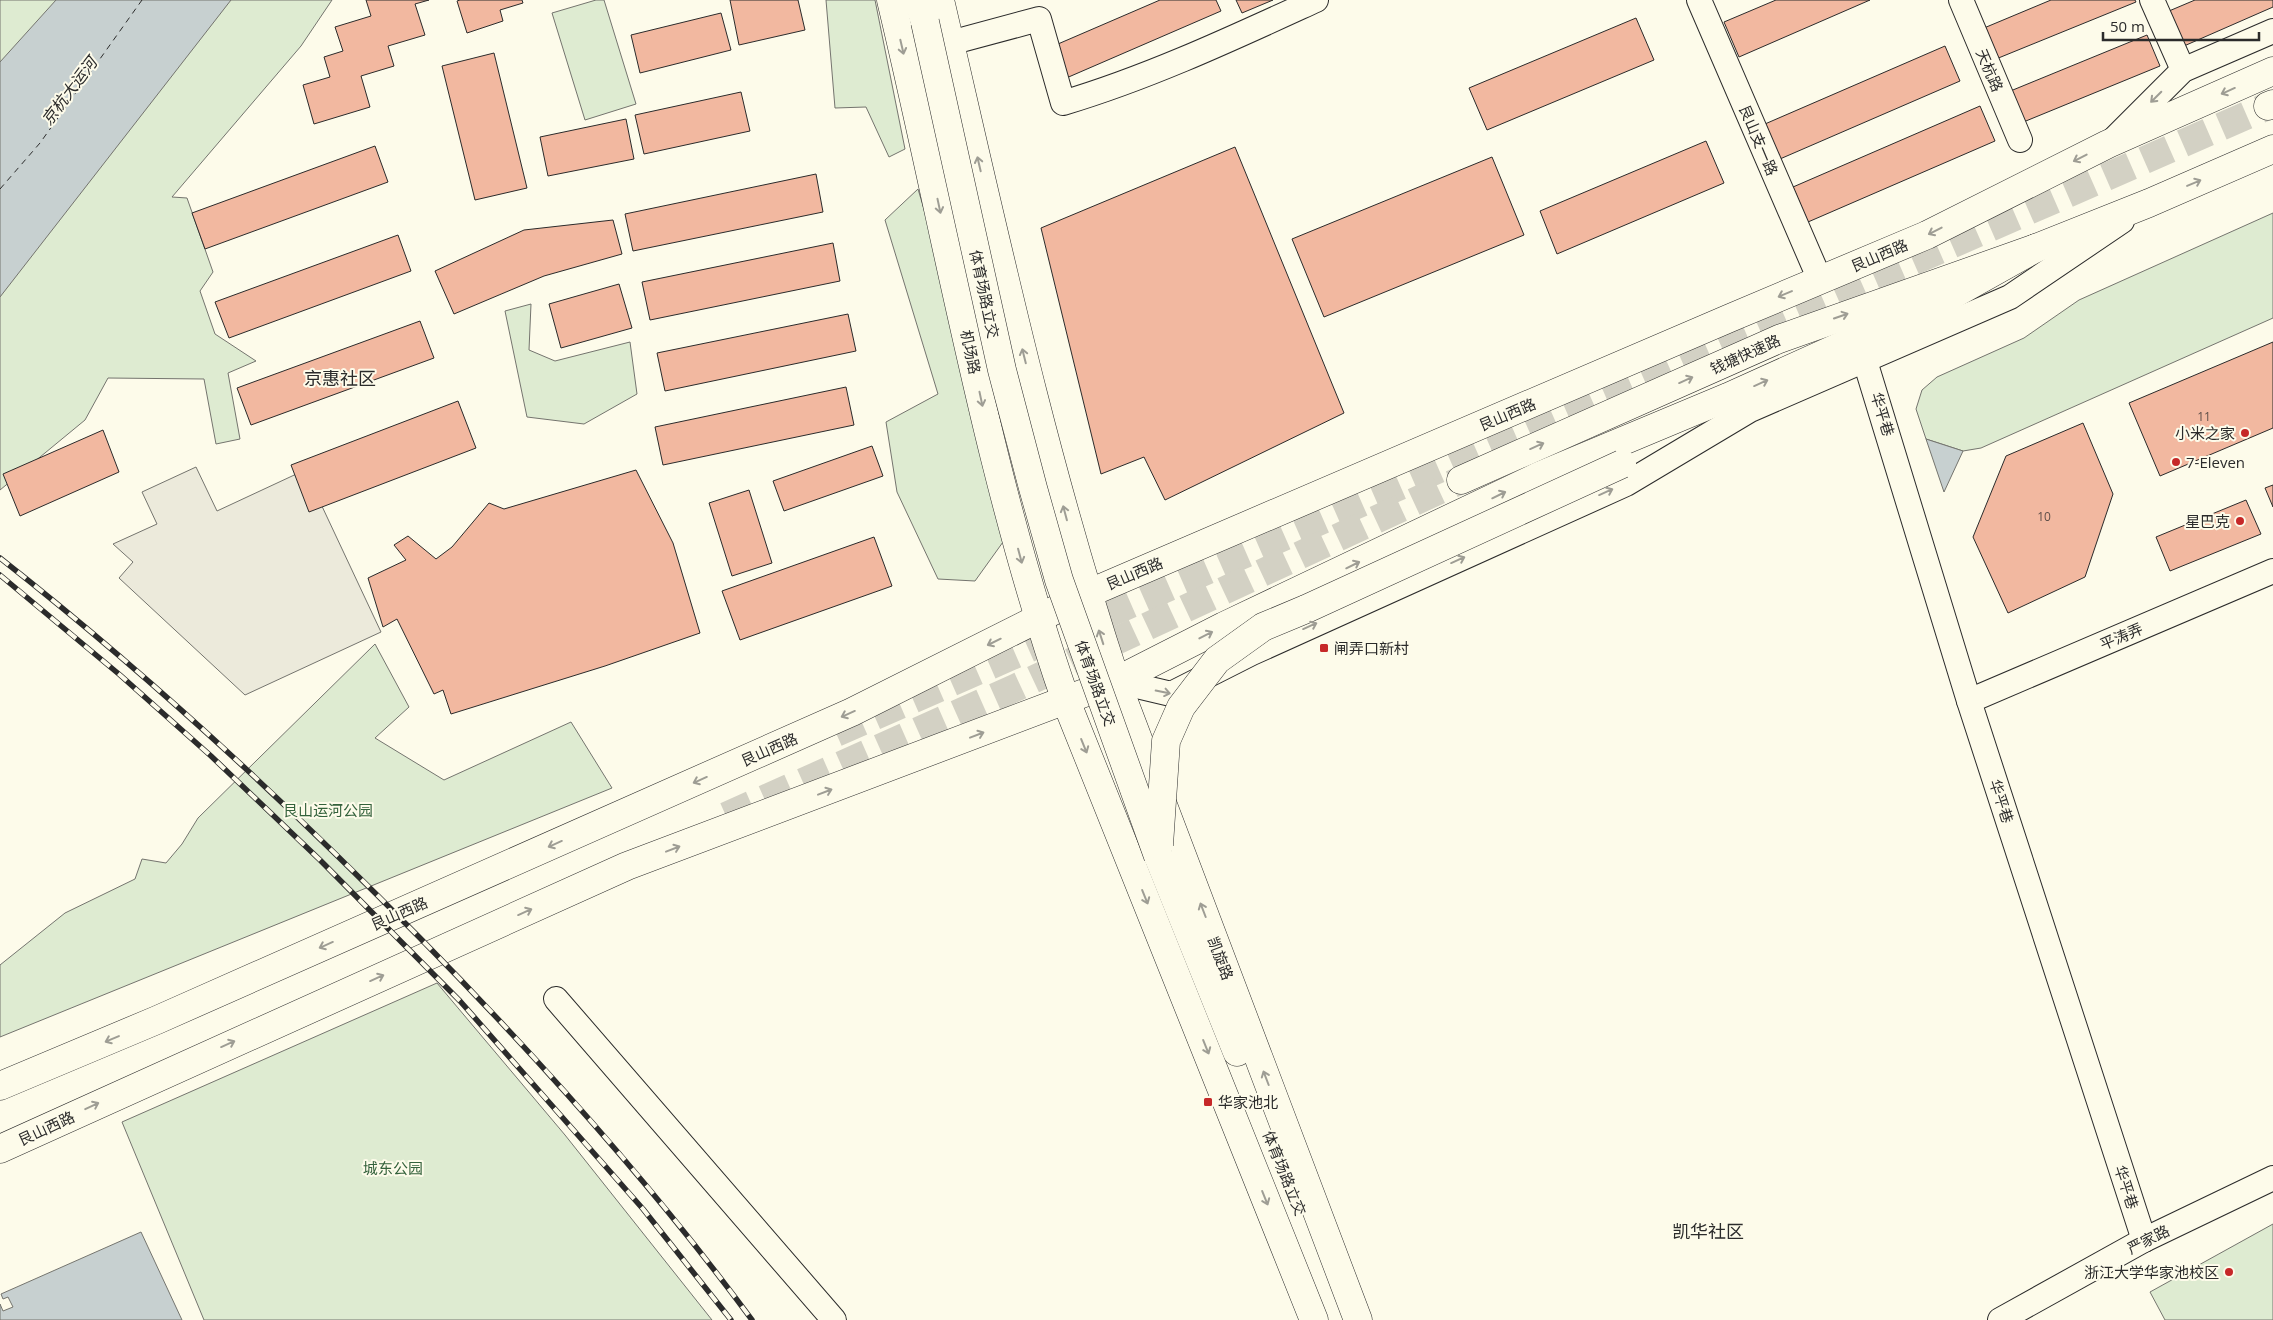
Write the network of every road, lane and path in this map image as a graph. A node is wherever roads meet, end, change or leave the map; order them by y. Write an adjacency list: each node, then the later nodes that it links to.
1 (891, 0): 23 (main road, 机场路, one-way to 23)
2 (940, 0): 9 (main road)
3 (1316, 0): 9 (street)
4 (1699, 0): 17 (street, 艮山支一路)
5 (1961, 0): 12 (street, 天杭路)
6 (2152, 0): 10 (street)
7 (922, 7): 27 (main road, 体育场路立交, bridge)
8 (2273, 31): 10 (street)
9 (950, 43): 22 (main road, one-way to 9)
10 (2183, 70): 13 (street, one-way to 13)
11 (2273, 71): 13 (main road, 艮山西路, one-way to 13)
12 (2020, 140)
13 (2108, 144): 17 (main road, 艮山西路, one-way to 17)
14 (2273, 149): 15 (main road, 艮山西路, one-way to 14)
15 (2149, 203): 16 (main road, 艮山西路); 18 (street, 艮山西路)
16 (2036, 248): 19 (main road, 艮山西路, one-way to 16); 20 (main road, 钱塘快速路, one-way to 16)
17 (1820, 280): 22 (main road, 艮山西路, one-way to 22)
18 (1865, 362): 24 (street, 艮山西路, one-way to 18); 26 (street, 华平巷)
19 (1728, 398): 24 (main road, 艮山西路, one-way to 19); 27 (main road, bridge)
20 (1461, 480)
21 (2273, 571): 26 (street, 平涛弄)
22 (1087, 594): 23 (main road, 艮山西路); 24 (main road, 凯旋路, one-way to 22)
23 (1038, 620): 25 (main road, 机场路); 29 (main road, 艮山西路, one-way to 29)
24 (1116, 681): 25 (main road, 艮山西路); 36 (main road, 凯旋路, one-way to 24)
25 (1066, 701): 30 (main road, 艮山西路, one-way to 25); 34 (main road, one-way to 34)
26 (1969, 701): 32 (street, 华平巷)
27 (1158, 856): 35 (main road, 体育场路立交)
28 (556, 998): 33 (street)
29 (0, 1086)
30 (0, 1149)
31 (2273, 1178): 32 (street, 严家路)
32 (2144, 1240): 37 (street, 严家路)
33 (834, 1320)
34 (1314, 1320)
35 (1344, 1320)
36 (1358, 1320)
37 (2000, 1320)

